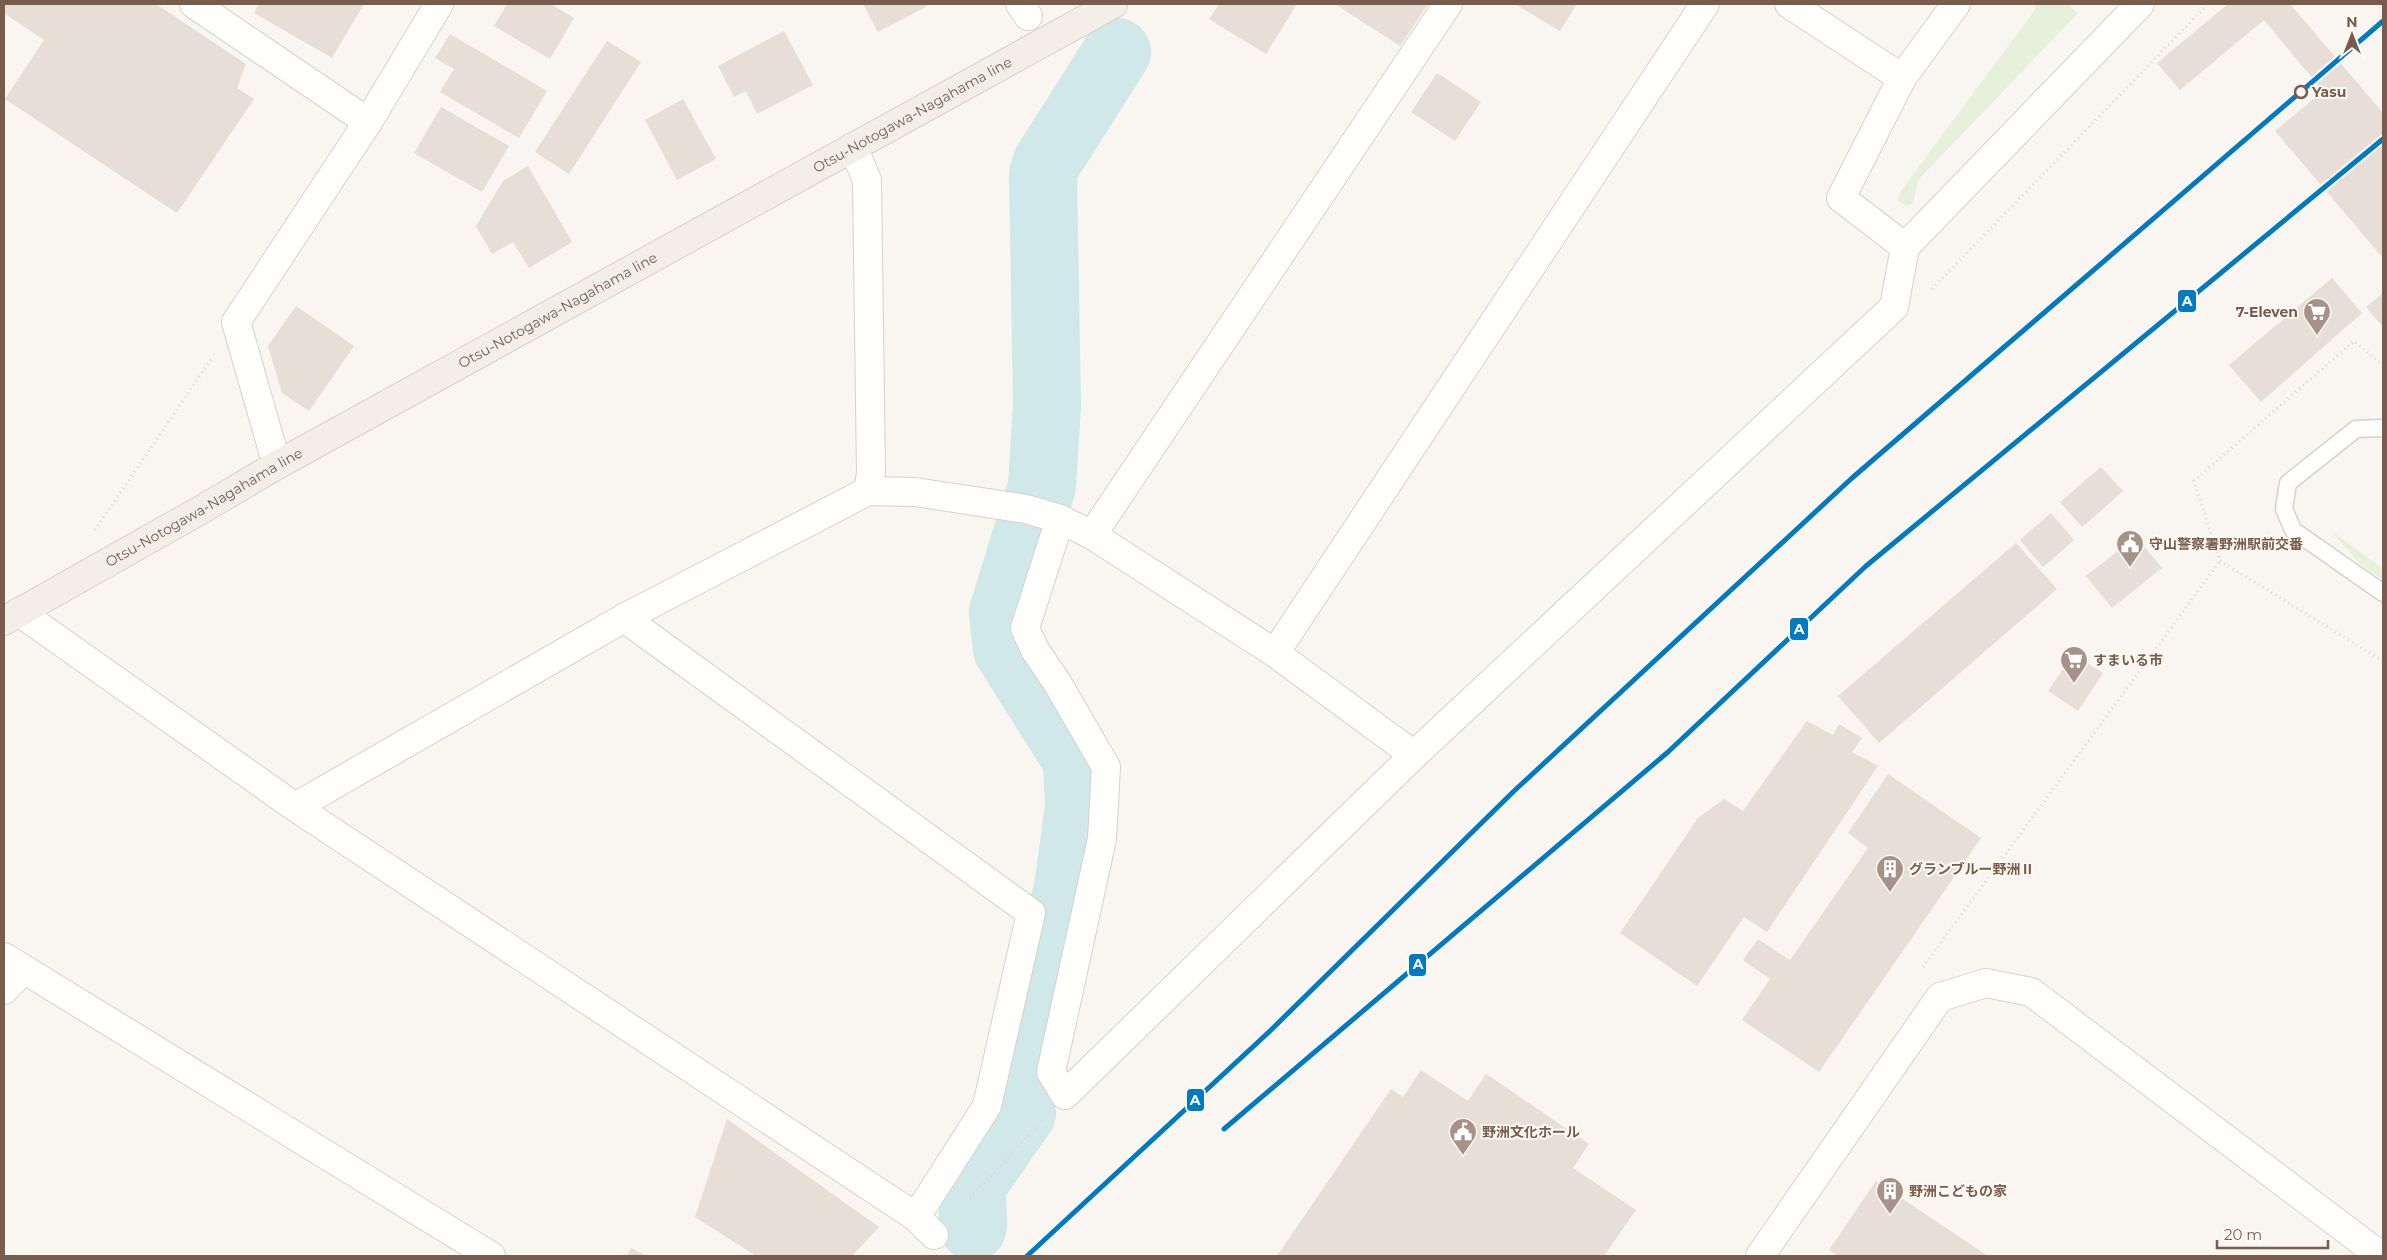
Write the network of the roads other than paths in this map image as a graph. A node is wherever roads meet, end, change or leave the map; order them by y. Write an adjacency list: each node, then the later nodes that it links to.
1 (194, 4): 10 (street)
2 (439, 4): 10 (street)
3 (1113, 4): 11 (main road, Otsu-Notogawa-Nagahama line)
4 (1448, 4): 17 (street)
5 (1704, 4): 21 (street)
6 (1789, 4): 9 (street)
7 (1956, 4): 9 (street)
8 (2140, 4): 12 (street)
9 (1902, 78): 12 (street)
10 (368, 122): 14 (street)
11 (853, 147): 14 (main road, Otsu-Notogawa-Nagahama line); 15 (street)
12 (1905, 247): 22 (street)
13 (2383, 428): 18 (lane)
14 (276, 465): 19 (main road, Otsu-Notogawa-Nagahama line)
15 (868, 491): 16 (street); 20 (street)
16 (1057, 517): 17 (street); 22 (street)
17 (1092, 535): 21 (street)
18 (2383, 593)
19 (11, 616): 23 (street)
20 (624, 618): 23 (street); 23 (street)
21 (1275, 653): 22 (street)
22 (1414, 755)
23 (295, 807)
24 (14, 963): 25 (street); 26 (street)
25 (4, 990)
26 (491, 1256)
27 (1760, 1256): 28 (street)
28 (2381, 1256)

